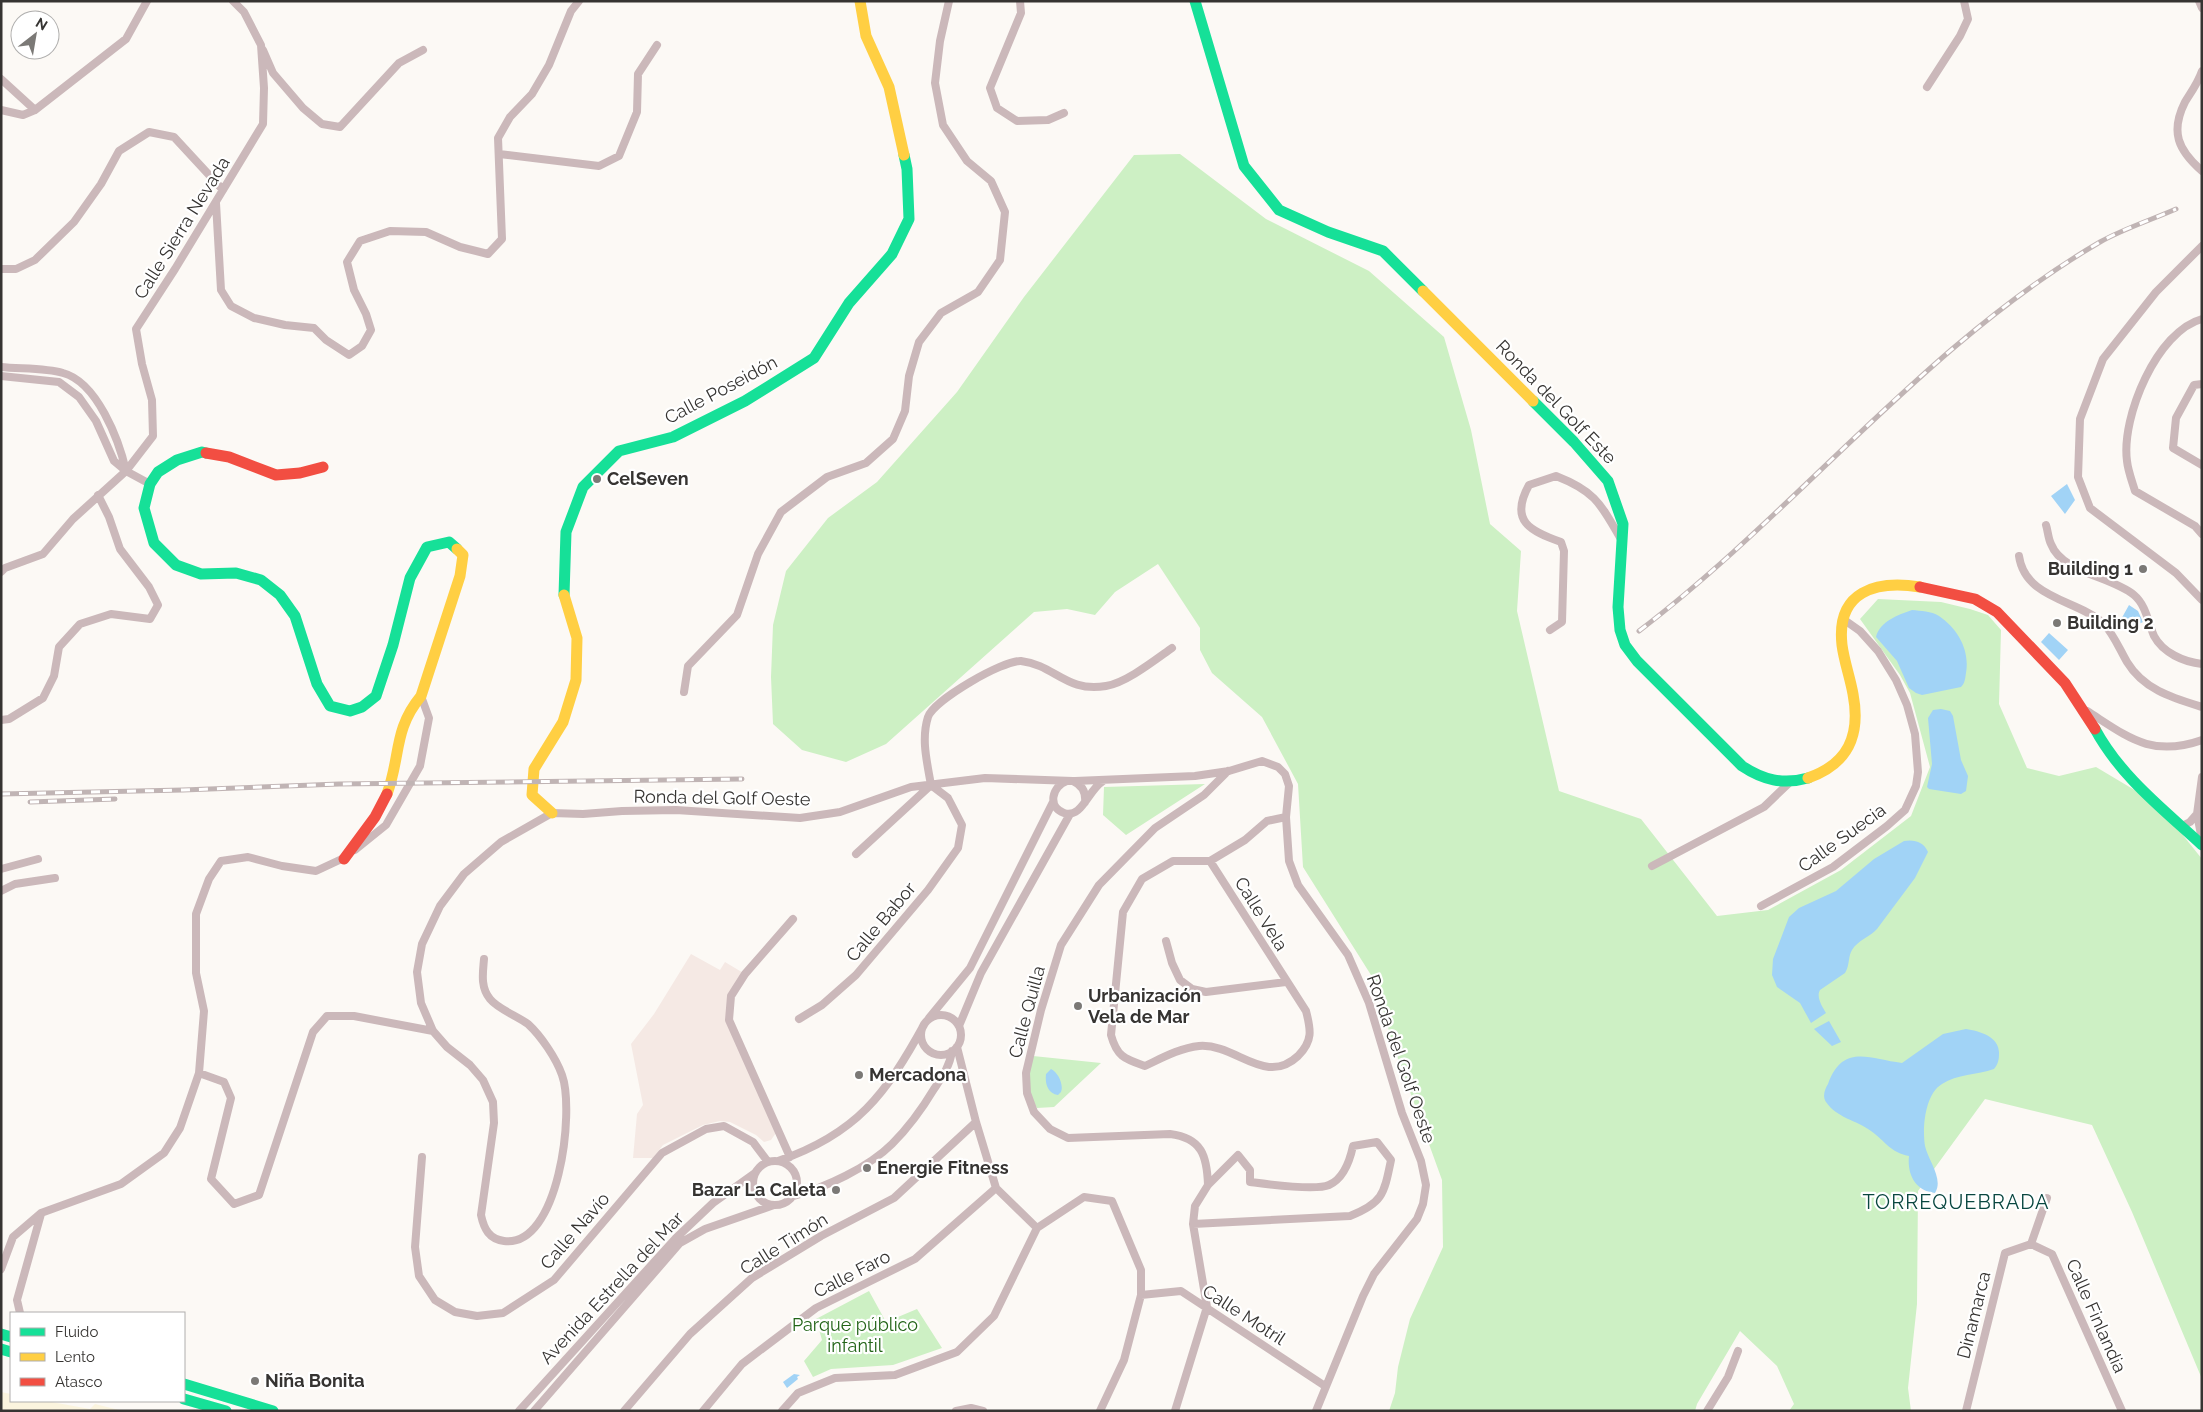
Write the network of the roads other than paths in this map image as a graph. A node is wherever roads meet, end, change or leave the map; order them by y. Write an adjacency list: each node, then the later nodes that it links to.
1 (147, 1): 18 (street)
2 (233, 1): 11 (street, Calle Sierra Nevada)
3 (579, 1): 20 (street)
4 (860, 1): 61 (street, Calle Poseidón)
5 (949, 1): 45 (street)
6 (1020, 1): 19 (street)
7 (1195, 1): 37 (street, Ronda del Golf Este)
8 (1964, 1): 16 (street)
9 (2199, 1): 10 (street)
10 (2202, 8)
11 (261, 45): 13 (street); 22 (street, Calle Sierra Nevada)
12 (657, 45): 20 (street)
13 (423, 50)
14 (2202, 71): 21 (street)
15 (1, 80): 18 (street)
16 (1928, 86)
17 (1, 110): 18 (street)
18 (35, 110)
19 (1064, 113)
20 (499, 154): 23 (street)
21 (2202, 170)
22 (223, 190): 23 (street, Calle Sierra Nevada); 25 (street)
23 (216, 203): 32 (street, Calle Sierra Nevada)
24 (2202, 246): 40 (street)
25 (1, 269)
26 (2202, 319): 36 (street)
27 (1, 367): 32 (street)
28 (1, 376): 32 (street)
29 (2202, 384): 30 (street)
30 (2202, 466)
31 (323, 467): 33 (street)
32 (126, 470): 33 (street); 34 (street, Calle Sierra Nevada)
33 (150, 484): 46 (street)
34 (98, 495): 39 (street, Calle Sierra Nevada); 49 (street)
35 (2046, 525): 44 (street)
36 (2202, 534)
37 (1622, 541): 42 (street); 56 (street, Ronda del Golf Este)
38 (2019, 556): 47 (street)
39 (1, 572)
40 (2202, 600)
41 (1843, 619): 48 (street); 56 (street, Ronda del Golf Este); 76 (street, Calle Suecia)
42 (1550, 630)
43 (1172, 648): 57 (street)
44 (2202, 664)
45 (684, 692)
46 (421, 696): 70 (street); 70 (street)
47 (2202, 706)
48 (2084, 709): 50 (street); 65 (street)
49 (1, 720)
50 (2202, 740)
51 (1229, 771): 54 (street, Ronda del Golf Oeste); 64 (street, Ronda del Golf Oeste); 93 (street, Calle Quilla)
52 (2202, 777): 63 (street)
53 (1036, 780): 55 (street, Ronda del Golf Oeste); 57 (street, Ronda del Golf Oeste); 58 (street)
54 (1105, 780): 55 (street, Ronda del Golf Oeste); 60 (street)
55 (1071, 781): 58 (street); 60 (street)
56 (1790, 782): 72 (street)
57 (931, 785): 61 (street, Ronda del Golf Oeste); 68 (street); 81 (street, Calle Babor)
58 (1054, 792): 59 (street)
59 (1053, 802): 62 (street); 82 (street)
60 (1085, 802): 62 (street)
61 (552, 813): 84 (street)
62 (1070, 814): 83 (street)
63 (2197, 814): 65 (street); 66 (street)
64 (1286, 817): 71 (street); 108 (street, Ronda del Golf Oeste)
65 (2182, 826): 67 (street)
66 (2202, 840)
67 (2202, 845)
68 (856, 854)
69 (38, 859): 73 (street)
70 (344, 859): 86 (street)
71 (1210, 861): 80 (street, Calle Vela); 80 (street, Calle Vela)
72 (1652, 866)
73 (1, 869)
74 (55, 878): 75 (street)
75 (1, 891)
76 (1761, 906)
77 (793, 919): 89 (street)
78 (1166, 941): 80 (street)
79 (484, 959): 84 (street)
80 (1286, 982)
81 (799, 1019)
82 (927, 1021): 83 (street); 85 (street); 89 (street)
83 (959, 1026): 85 (street)
84 (433, 1031): 86 (street)
85 (954, 1049): 87 (street); 95 (street)
86 (199, 1073): 98 (street)
87 (976, 1122): 94 (street); 114 (street, Calle Timón)
88 (422, 1157): 91 (street, Calle Navío)
89 (790, 1157): 90 (street)
90 (778, 1161): 91 (street); 95 (street)
91 (768, 1162): 92 (street)
92 (755, 1172): 97 (street); 112 (street, Avenida Estrella del Mar)
93 (1208, 1185): 99 (street); 99 (street)
94 (996, 1188): 100 (street); 115 (street, Calle Faro)
95 (793, 1196): 97 (street)
96 (2047, 1198): 101 (street)
97 (774, 1205): 113 (street, Avenida Estrella del Mar)
98 (41, 1213): 102 (street); 105 (street)
99 (1193, 1224): 104 (street)
100 (1037, 1228): 103 (street); 116 (street)
101 (2031, 1244): 123 (street, Dinamarca); 124 (street, Calle Finlandia)
102 (1, 1270)
103 (1141, 1295): 104 (street, Calle Motril); 119 (street)
104 (1207, 1308): 108 (street, Calle Motril); 120 (street)
105 (20, 1312)
106 (1738, 1351): 122 (street)
107 (185, 1384): 111 (street)
108 (1325, 1386): 121 (street, Ronda del Golf Oeste)
109 (185, 1399): 110 (street)
110 (226, 1411)
111 (273, 1411)
112 (519, 1411)
113 (534, 1411)
114 (624, 1411)
115 (703, 1411)
116 (782, 1411)
117 (956, 1411): 118 (street)
118 (984, 1411)
119 (1100, 1411)
120 (1175, 1411)
121 (1316, 1411)
122 (1707, 1411)
123 (1966, 1411)
124 (2122, 1411)

